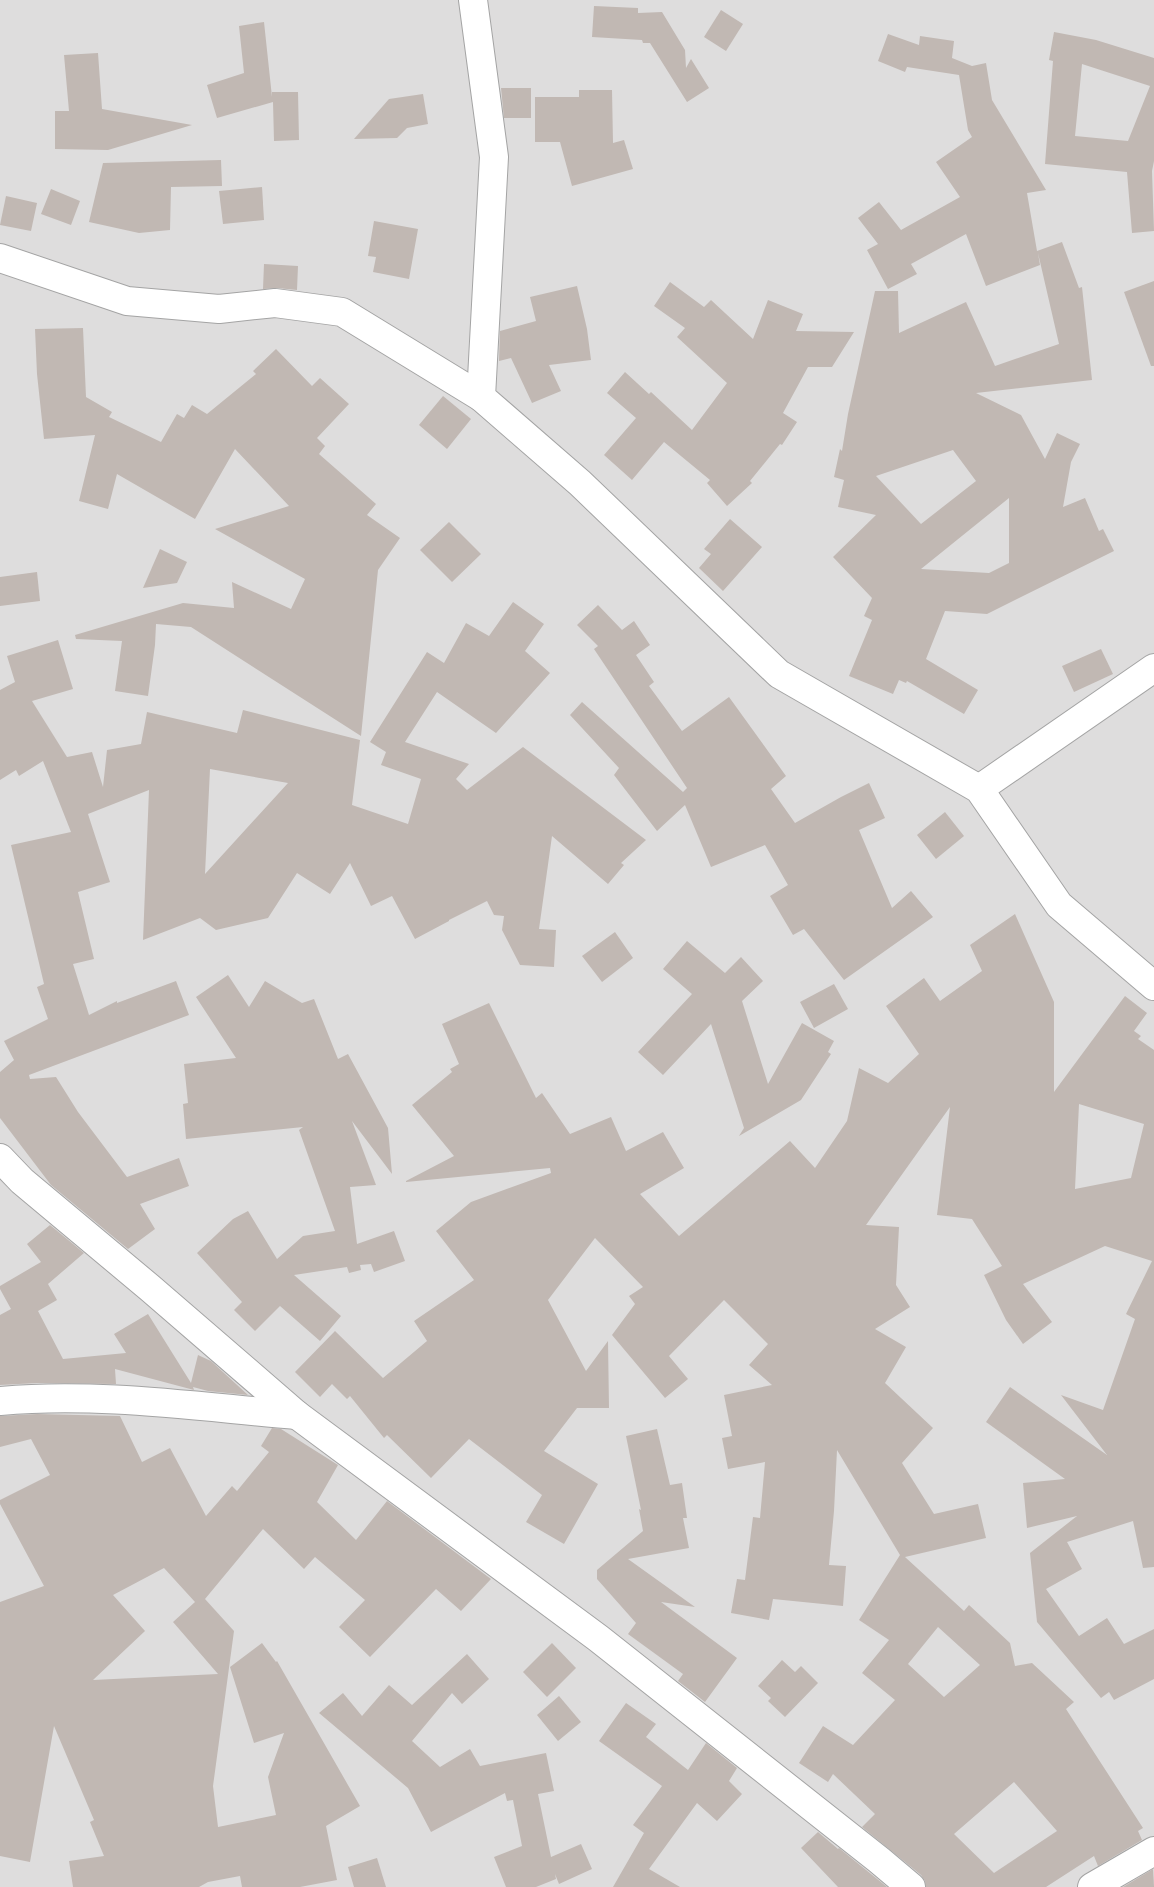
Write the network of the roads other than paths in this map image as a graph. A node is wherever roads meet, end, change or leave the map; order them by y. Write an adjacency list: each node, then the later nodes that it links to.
1 (473, 0): 3 (street)
2 (0, 258): 3 (street)
3 (480, 397): 5 (street)
4 (1154, 668): 5 (street)
5 (979, 790): 6 (street)
6 (1154, 986)
7 (0, 1158): 9 (street)
8 (0, 1401): 9 (street)
9 (297, 1415): 11 (street)
10 (1154, 1851): 12 (street)
11 (911, 1887)
12 (1092, 1887)

